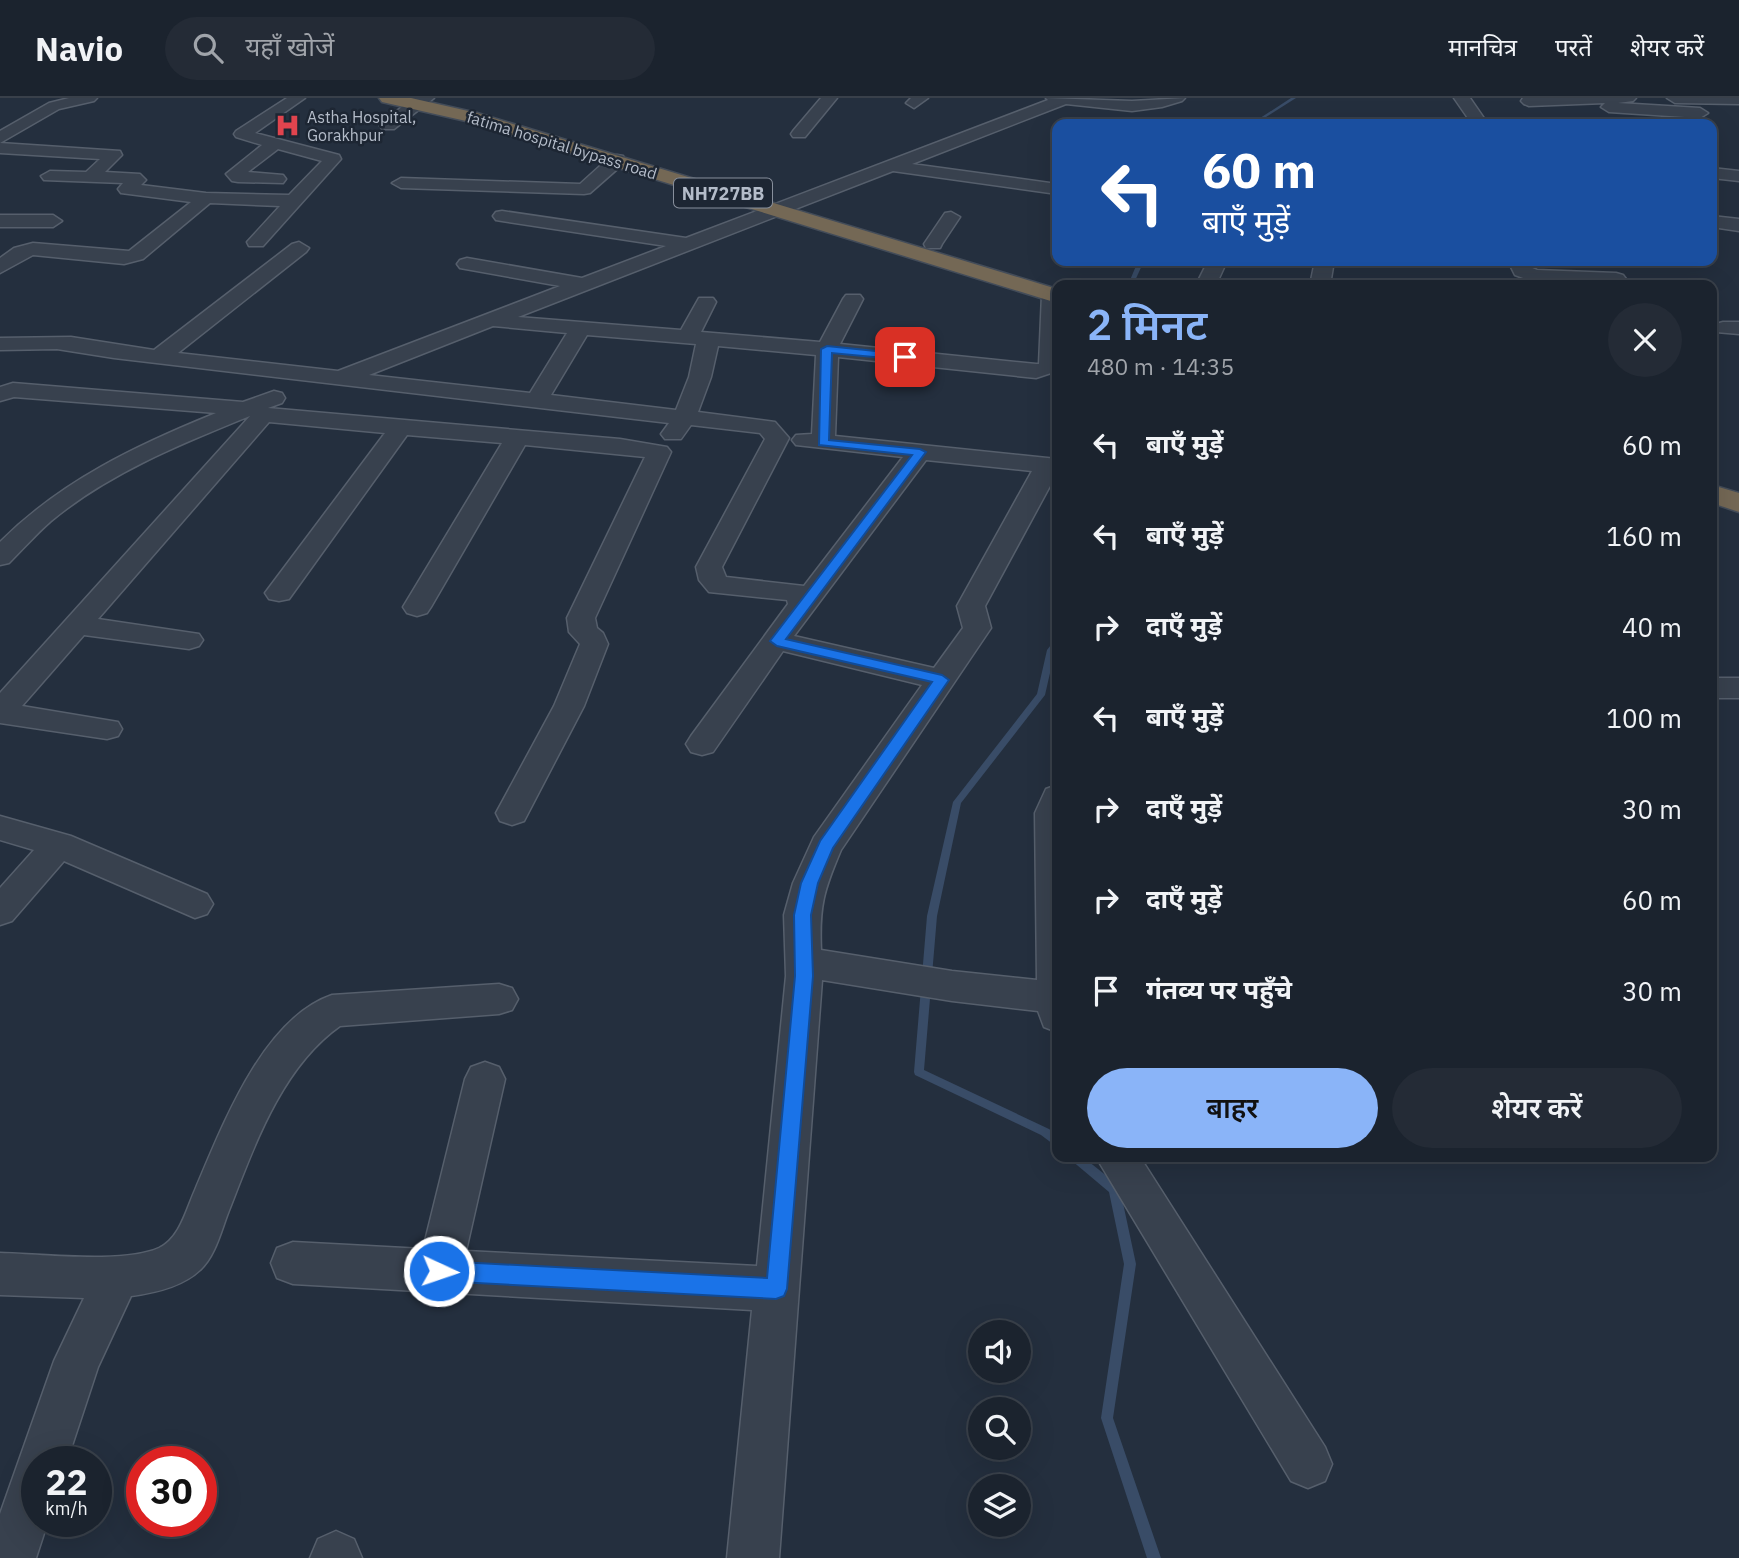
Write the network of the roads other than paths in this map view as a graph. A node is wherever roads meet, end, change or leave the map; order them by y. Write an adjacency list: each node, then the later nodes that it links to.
1 (89, 98): 19 (street)
2 (297, 98): 20 (street)
3 (388, 98): 11 (highway, fatima hospital bypass road / NH727BB)
4 (829, 98): 18 (street)
5 (1177, 98): 9 (street); 15 (street)
6 (1462, 98): 16 (street)
7 (1628, 98): 13 (street)
8 (1672, 98): 10 (street)
9 (1059, 99): 23 (street)
10 (1739, 99)
11 (422, 100): 17 (street); 22 (highway, fatima hospital bypass road / NH727BB); 33 (highway, fatima hospital bypass road / NH727BB)
12 (1528, 100): 13 (street); 13 (street)
13 (1612, 112): 14 (street)
14 (1700, 113)
15 (1167, 116)
16 (1477, 119)
17 (388, 126)
18 (799, 134)
19 (0, 138)
20 (275, 143): 28 (street); 28 (street)
21 (0, 148): 27 (street)
22 (617, 160): 29 (street); 33 (highway, fatima hospital bypass road / NH727BB)
23 (891, 166): 30 (street); 33 (street)
24 (1717, 174): 26 (street)
25 (50, 176): 27 (street)
26 (1739, 176)
27 (90, 177): 31 (street)
28 (313, 181): 32 (street)
29 (401, 183)
30 (1052, 188)
31 (206, 198): 32 (street); 47 (street)
32 (294, 201): 39 (street)
33 (784, 207): 40 (street); 41 (highway, fatima hospital bypass road / NH727BB); 45 (highway, fatima hospital bypass road / NH727BB)
34 (502, 216): 40 (street)
35 (950, 218): 41 (street)
36 (0, 221): 37 (street)
37 (53, 221)
38 (1725, 224): 42 (street)
39 (256, 242)
40 (685, 243): 49 (street)
41 (933, 244): 45 (highway, fatima hospital bypass road / NH727BB)
42 (1739, 246)
43 (299, 248): 59 (street)
44 (467, 264): 49 (street)
45 (983, 265): 50 (highway, fatima hospital bypass road / NH727BB)
46 (1520, 266): 48 (street)
47 (0, 267)
48 (1616, 279)
49 (582, 284): 53 (street)
50 (1052, 290)
51 (853, 299): 57 (street)
52 (706, 302): 55 (street)
53 (487, 321): 54 (street); 60 (street)
54 (581, 328): 55 (street); 62 (street)
55 (698, 338): 57 (street); 64 (street)
56 (0, 344): 59 (street)
57 (827, 349): 58 (street); 68 (street)
58 (1052, 350)
59 (160, 356): 60 (street)
60 (329, 377): 62 (street); 63 (street)
61 (0, 394): 63 (street)
62 (536, 402): 64 (street)
63 (247, 413): 65 (street); 76 (street); 80 (street)
64 (684, 418): 67 (street); 69 (street)
65 (400, 428): 66 (street); 77 (street)
66 (517, 438): 69 (street); 78 (street)
67 (777, 438): 68 (street); 79 (street)
68 (823, 442): 70 (street)
69 (659, 452): 89 (street)
70 (920, 452): 71 (street); 79 (street)
71 (1052, 466): 83 (street)
72 (1717, 480): 73 (highway)
73 (1739, 487)
74 (1717, 496): 75 (highway)
75 (1739, 503)
76 (0, 557)
77 (279, 593)
78 (417, 607)
79 (798, 612): 82 (street)
80 (78, 625): 81 (street); 86 (street)
81 (189, 640)
82 (777, 641): 83 (street); 88 (street)
83 (942, 680): 94 (street)
84 (1717, 688): 85 (street)
85 (1739, 688)
86 (0, 712): 87 (street)
87 (107, 729)
88 (702, 744)
89 (512, 813)
90 (0, 828): 91 (street)
91 (59, 845): 92 (street); 93 (street)
92 (195, 904)
93 (0, 911)
94 (804, 962): 95 (street); 103 (street)
95 (1052, 998)
96 (499, 999): 102 (street)
97 (485, 1079): 100 (street)
98 (1120, 1162): 105 (street)
99 (293, 1263): 100 (street)
100 (439, 1271): 103 (street)
101 (0, 1274): 102 (street)
102 (117, 1277): 104 (street)
103 (776, 1289): 108 (street)
104 (48, 1446)
105 (1308, 1464)
106 (21, 1526): 107 (street)
107 (10, 1558)
108 (753, 1558)

